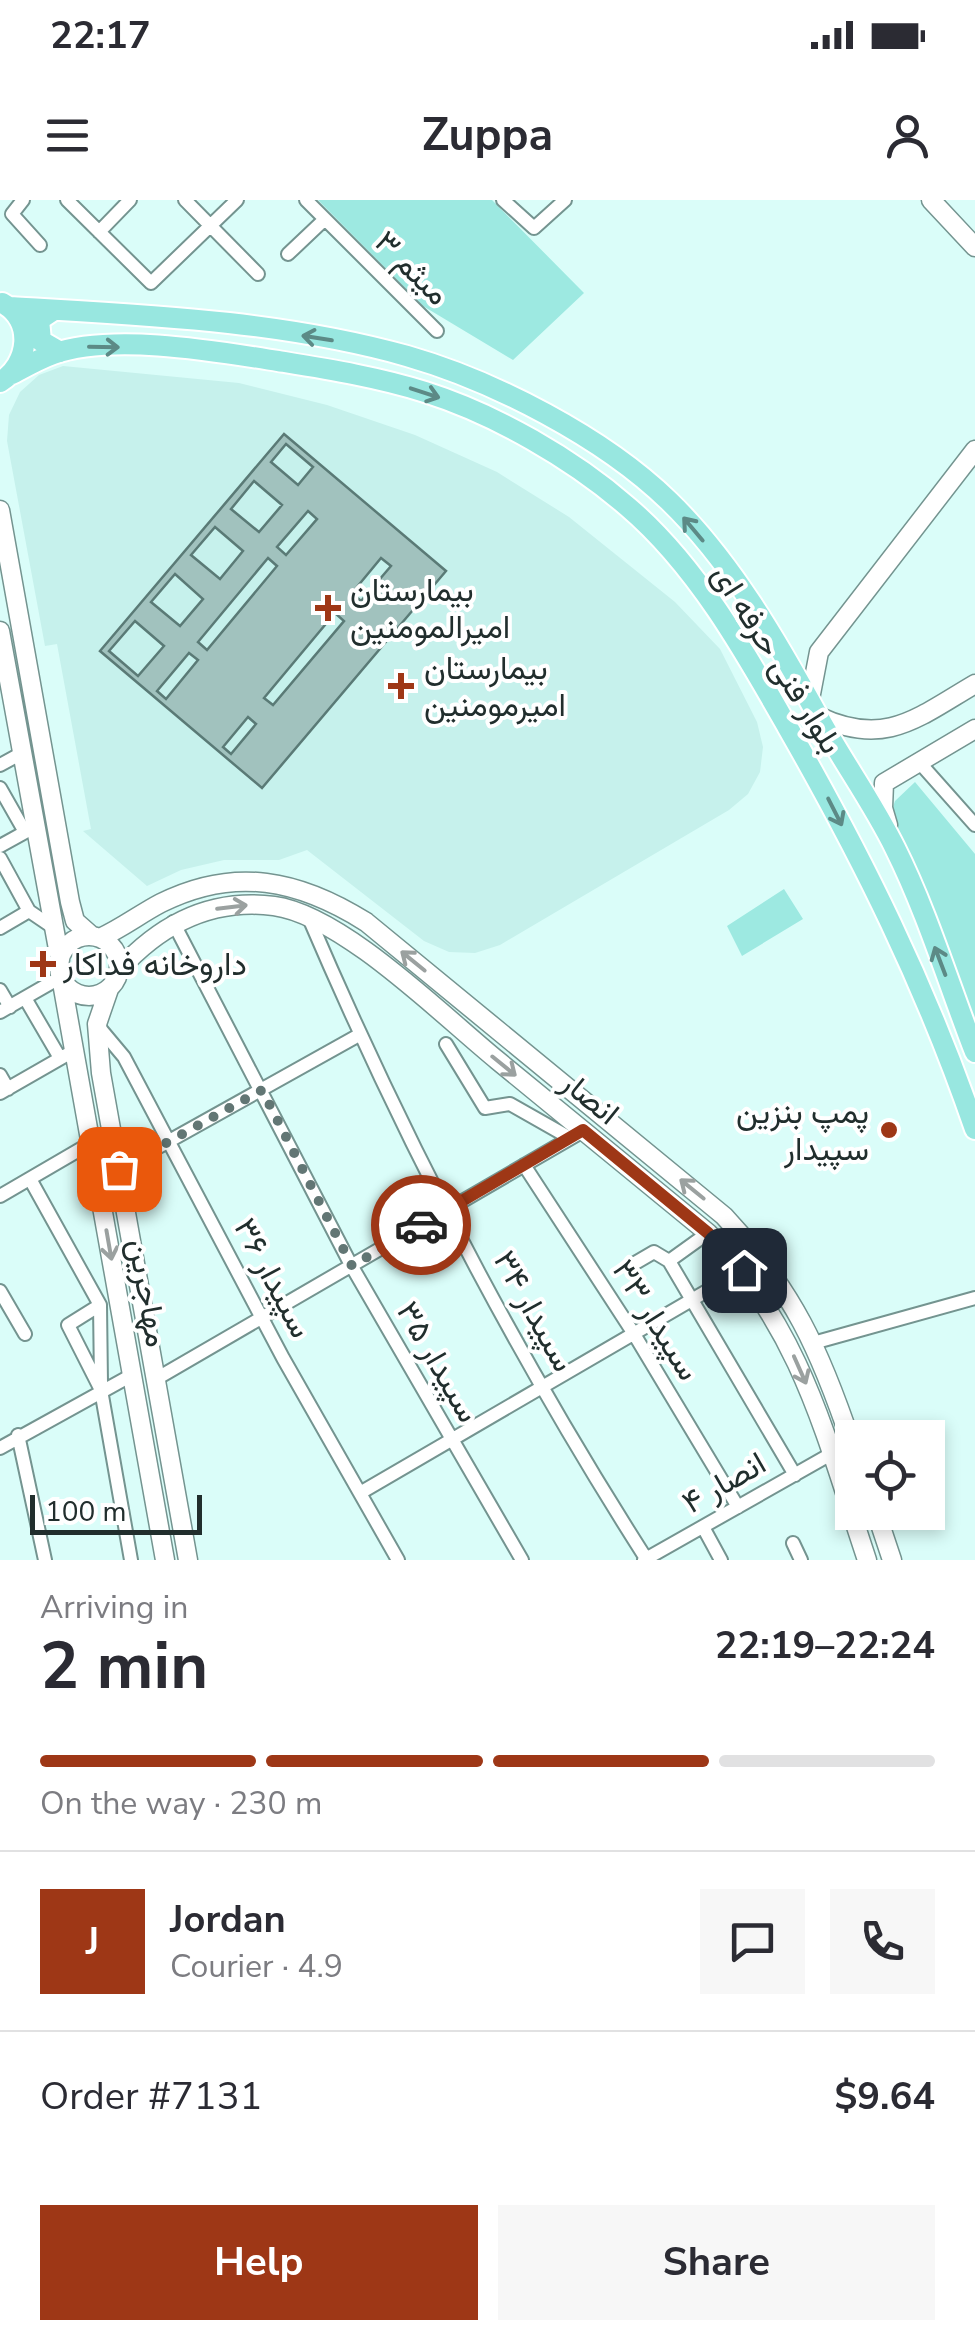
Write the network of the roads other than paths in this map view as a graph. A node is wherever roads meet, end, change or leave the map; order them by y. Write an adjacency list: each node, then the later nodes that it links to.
1 (23, 200): 13 (street)
2 (67, 200): 12 (street)
3 (130, 200): 12 (street)
4 (184, 200): 11 (street)
5 (237, 200): 11 (street)
6 (306, 200): 10 (street, میثم ۳)
7 (503, 200): 8 (street)
8 (565, 200)
9 (931, 200): 14 (main road)
10 (325, 219): 15 (street); 19 (street, میثم ۳)
11 (211, 226): 12 (street); 16 (street)
12 (99, 232)
13 (40, 245)
14 (975, 247)
15 (288, 254)
16 (258, 274)
17 (4, 303): 18 (main road, بلوار فنی حرفه ای); 21 (main road)
18 (54, 310): 20 (main road); 26 (main road, بلوار فنی حرفه ای, one-way to 18)
19 (437, 331)
20 (60, 352): 21 (main road, بلوار فنی حرفه ای); 65 (main road, بلوار فنی حرفه ای, one-way to 65)
21 (3, 381)
22 (975, 450): 27 (main road)
23 (0, 510): 24 (main road)
24 (6, 580): 28 (main road)
25 (0, 631): 29 (main road, مهاجرین)
26 (776, 642): 27 (main road); 31 (main road, بلوار فنی حرفه ای)
27 (819, 652): 31 (main road)
28 (28, 673): 29 (main road); 47 (main road)
29 (4, 677): 33 (main road, مهاجرین)
30 (975, 684): 31 (main road)
31 (814, 707): 40 (main road, بلوار فنی حرفه ای)
32 (975, 729): 34 (main road)
33 (22, 753): 35 (street); 38 (main road, مهاجرین)
34 (919, 762): 37 (street); 40 (main road)
35 (0, 765)
36 (0, 788): 38 (street)
37 (975, 825)
38 (30, 829): 39 (street); 46 (main road, مهاجرین)
39 (0, 846)
40 (896, 849): 59 (main road, بلوار فنی حرفه ای, one-way to 40)
41 (0, 858): 42 (street)
42 (29, 911): 45 (street); 46 (street)
43 (309, 918): 44 (main road, انصار, one-way to 43); 54 (main road, انصار); 57 (street, سپیدار ۳۴)
44 (173, 922): 49 (main road, انصار); 62 (street, سپیدار ۳۵)
45 (0, 928)
46 (54, 928): 48 (main road, مهاجرین)
47 (96, 937): 48 (main road); 49 (main road); 50 (main road, انصار, one-way to 47)
48 (60, 969): 51 (main road); 53 (street); 60 (main road, مهاجرین)
49 (120, 969): 51 (main road)
50 (443, 986): 54 (main road); 64 (main road, انصار)
51 (108, 989): 56 (main road, مهاجرین)
52 (0, 990): 55 (street)
53 (25, 998): 55 (street); 60 (street)
54 (428, 1004): 66 (main road, انصار, one-way to 66)
55 (5, 1009)
56 (97, 1024): 67 (street, سپیدار ۳۶); 70 (main road, مهاجرین)
57 (359, 1035): 62 (street); 73 (street, سپیدار ۳۴)
58 (446, 1044): 66 (street)
59 (975, 1052)
60 (68, 1054): 63 (street); 68 (main road, مهاجرین)
61 (0, 1075): 63 (street)
62 (262, 1090): 67 (street); 76 (street, سپیدار ۳۵)
63 (4, 1091)
64 (603, 1117): 66 (main road); 86 (main road, انصار, one-way to 64)
65 (975, 1129)
66 (576, 1134): 69 (street); 74 (main road, انصار)
67 (170, 1140): 70 (street); 83 (street, سپیدار ۳۶)
68 (91, 1143): 71 (street); 87 (main road, مهاجرین, one-way to 87)
69 (524, 1165): 73 (street); 85 (street, سپیدار ۳۳)
70 (119, 1169): 88 (main road, مهاجرین)
71 (30, 1178): 72 (street); 82 (street)
72 (0, 1196)
73 (447, 1210): 76 (street); 89 (street, سپیدار ۳۴)
74 (708, 1233): 75 (street); 78 (main road, انصار)
75 (669, 1261): 77 (street); 81 (street)
76 (352, 1266): 83 (street); 93 (street, سپیدار ۳۵)
77 (630, 1266)
78 (744, 1270): 81 (street); 96 (main road, انصار, one-way to 96)
79 (0, 1290): 84 (street)
80 (975, 1298): 86 (street)
81 (694, 1300): 85 (street); 97 (street)
82 (100, 1305): 90 (street); 90 (street)
83 (262, 1318): 88 (street); 98 (street, سپیدار ۳۶)
84 (25, 1334)
85 (634, 1334): 89 (street); 99 (street, سپیدار ۳۳)
86 (814, 1343): 91 (main road, انصار)
87 (132, 1375): 90 (street); 105 (main road, مهاجرین)
88 (156, 1380): 106 (main road, مهاجرین)
89 (544, 1386): 93 (street); 109 (street, سپیدار ۳۴)
90 (101, 1390): 92 (street); 104 (street)
91 (843, 1420)
92 (18, 1435): 94 (street); 103 (street)
93 (451, 1440): 98 (street); 108 (street, سپیدار ۳۵)
94 (0, 1448)
95 (835, 1452): 96 (main road)
96 (831, 1454): 97 (street, انصار ۴); 112 (main road, انصار)
97 (795, 1475): 99 (street, انصار ۴)
98 (360, 1494): 107 (street, سپیدار ۳۶)
99 (738, 1507): 100 (street, انصار ۴)
100 (703, 1527): 109 (street, انصار ۴); 110 (street)
101 (882, 1530): 113 (main road)
102 (793, 1543): 111 (street)
103 (45, 1560)
104 (130, 1560)
105 (166, 1560)
106 (188, 1560)
107 (398, 1560)
108 (522, 1560)
109 (646, 1560)
110 (721, 1560)
111 (801, 1560)
112 (867, 1560)
113 (892, 1560)

